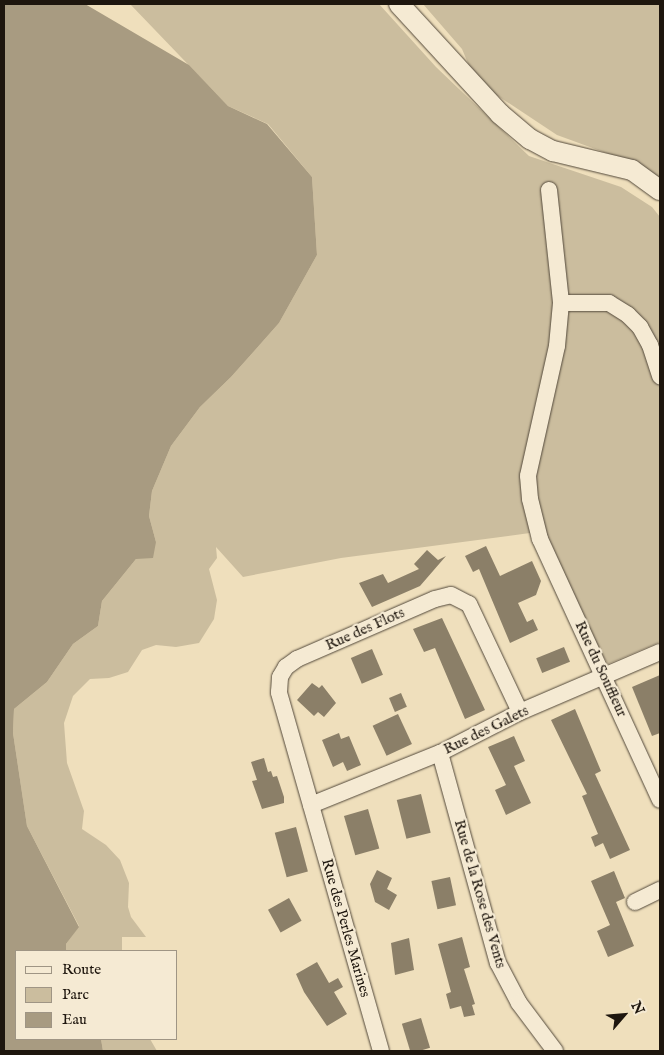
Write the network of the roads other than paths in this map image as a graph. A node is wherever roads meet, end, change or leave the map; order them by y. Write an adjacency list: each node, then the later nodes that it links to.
1 (400, 4): 3 (street)
2 (549, 190): 4 (street, Rue du Souffleur)
3 (660, 190)
4 (561, 303): 5 (street); 7 (street, Rue du Souffleur)
5 (660, 376)
6 (660, 652): 7 (street, Rue des Galets)
7 (605, 675): 8 (street, Rue des Galets); 10 (street, Rue du Souffleur)
8 (520, 712): 9 (street, Rue des Galets); 11 (street, Rue des Flots)
9 (440, 753): 11 (street, Rue des Galets); 15 (street, Rue de la Rose des Vents)
10 (660, 800)
11 (312, 805): 14 (street, Rue des Perles Marines)
12 (660, 890): 13 (street)
13 (635, 902)
14 (381, 1051)
15 (555, 1051)

